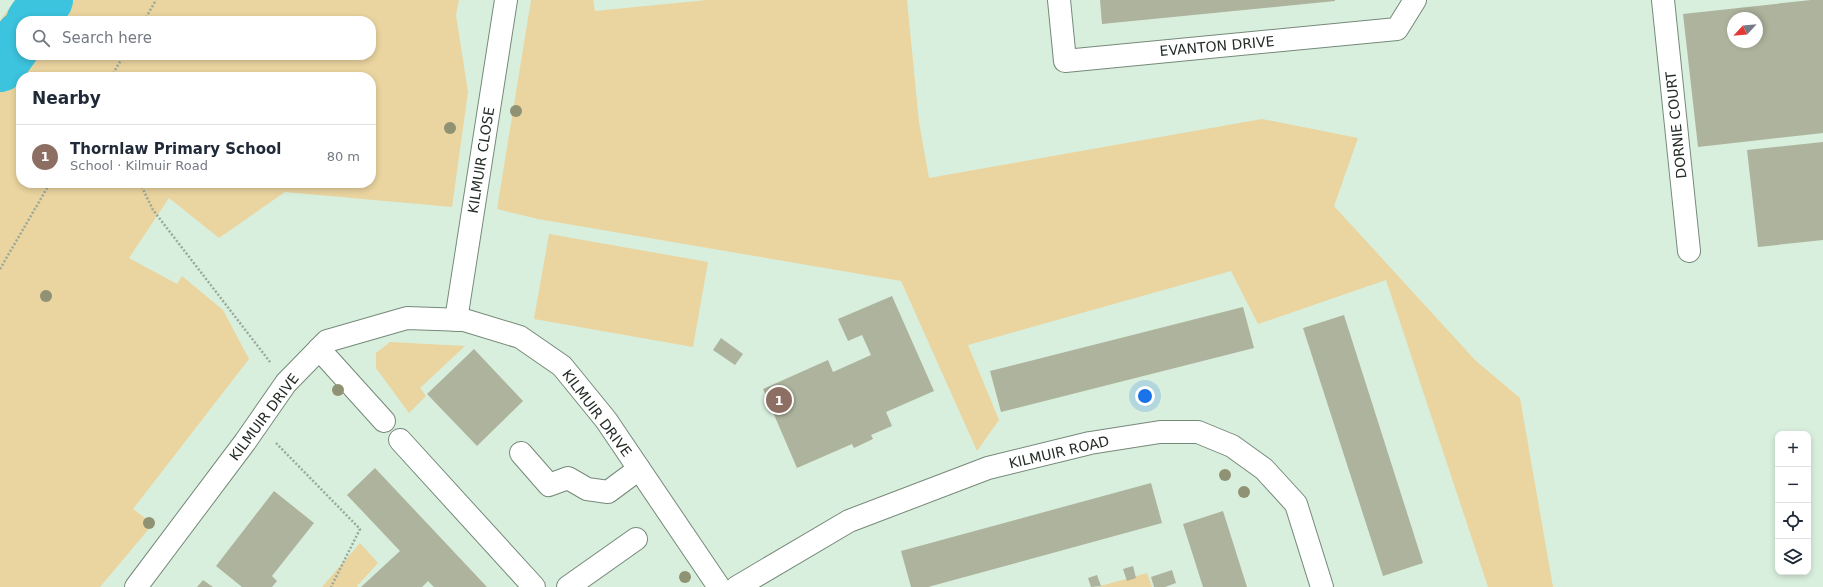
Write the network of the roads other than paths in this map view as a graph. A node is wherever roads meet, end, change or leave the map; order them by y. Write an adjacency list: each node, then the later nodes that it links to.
1 (506, 0): 6 (street, KILMUIR CLOSE)
2 (1059, 0): 3 (street, EVANTON DRIVE)
3 (1415, 0)
4 (1663, 0): 5 (street, DORNIE COURT)
5 (1689, 251)
6 (456, 320): 7 (street, KILMUIR DRIVE); 11 (street, KILMUIR DRIVE)
7 (319, 349): 8 (street); 13 (street, KILMUIR DRIVE)
8 (384, 421)
9 (400, 440): 14 (street)
10 (521, 453): 11 (street)
11 (639, 469): 16 (street, KILMUIR DRIVE)
12 (636, 539): 15 (street)
13 (136, 587)
14 (534, 587)
15 (568, 587)
16 (719, 587)
17 (737, 587): 18 (street, KILMUIR ROAD)
18 (1322, 587)

